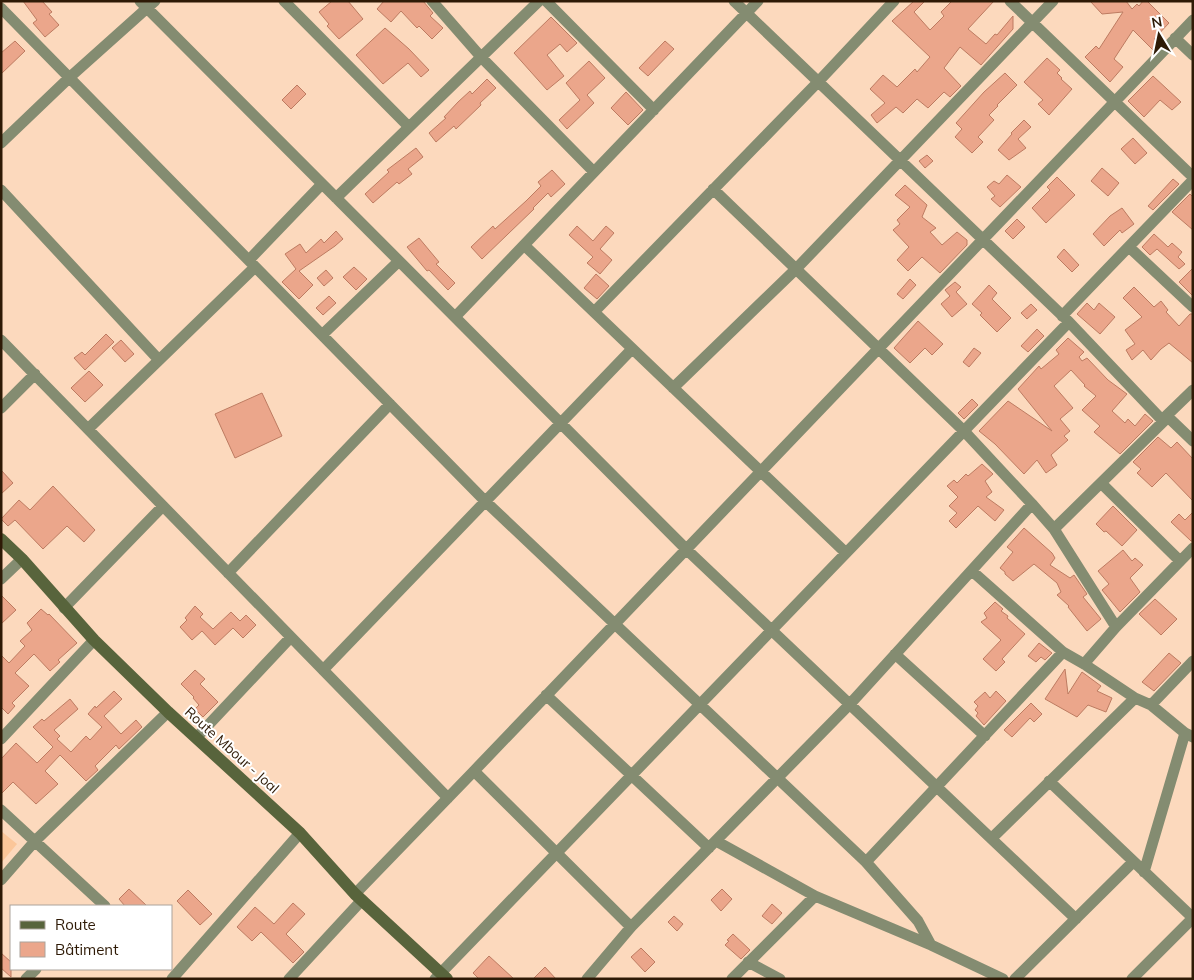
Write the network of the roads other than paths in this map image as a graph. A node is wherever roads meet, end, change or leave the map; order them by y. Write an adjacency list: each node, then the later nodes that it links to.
1 (284, 1): 22 (street)
2 (432, 1): 17 (street)
3 (539, 1): 17 (street)
4 (546, 1): 21 (street)
5 (734, 1): 12 (street)
6 (758, 1): 12 (street)
7 (894, 1): 19 (street)
8 (1010, 1): 14 (street)
9 (1053, 1): 14 (street)
10 (147, 3): 18 (street); 27 (street)
11 (1, 8): 18 (street)
12 (746, 13): 19 (street); 21 (street)
13 (1193, 20): 15 (street)
14 (1033, 23): 20 (street); 24 (street)
15 (1175, 38): 16 (street); 20 (street)
16 (1193, 55)
17 (481, 57): 22 (street); 25 (street)
18 (70, 77): 23 (street); 35 (street)
19 (818, 82): 24 (street); 28 (street)
20 (1114, 101): 26 (street); 31 (street)
21 (654, 110): 25 (street)
22 (409, 127): 30 (street)
23 (1, 142)
24 (900, 160): 31 (street); 36 (street)
25 (594, 172): 32 (street)
26 (1193, 179): 33 (street)
27 (322, 184): 30 (street); 35 (street)
28 (713, 189): 36 (street); 38 (street)
29 (1, 190): 45 (street)
30 (336, 198): 34 (street)
31 (982, 239): 40 (street); 43 (street)
32 (524, 245): 38 (street); 39 (street)
33 (1129, 247): 37 (street); 40 (street)
34 (399, 261): 39 (street); 41 (street)
35 (252, 263): 41 (street); 45 (street)
36 (796, 269): 43 (street); 47 (street)
37 (1193, 307)
38 (594, 312): 44 (street)
39 (455, 317): 52 (street)
40 (1066, 319): 51 (street); 54 (street)
41 (322, 335): 49 (street)
42 (1, 340): 46 (street)
43 (878, 348): 54 (street); 56 (street)
44 (632, 349): 47 (street); 52 (street)
45 (159, 360): 53 (street)
46 (35, 374): 50 (street); 53 (street)
47 (673, 388): 56 (street)
48 (1193, 390): 51 (street)
49 (390, 404): 58 (street); 69 (street)
50 (1, 408)
51 (1165, 418): 55 (street); 57 (street)
52 (561, 423): 58 (street); 64 (street)
53 (88, 429): 60 (street)
54 (964, 431): 59 (street); 65 (street)
55 (1193, 441)
56 (760, 471): 64 (street); 65 (street)
57 (1101, 483): 61 (street); 67 (street)
58 (485, 502): 72 (street); 81 (street)
59 (1032, 504): 61 (street); 68 (street)
60 (163, 506): 69 (street); 71 (street)
61 (1054, 529): 73 (street)
62 (1, 539): 66 (main road, Route Mbour - Joal)
63 (1193, 548): 67 (street)
64 (686, 549): 72 (street); 74 (street)
65 (846, 553): 74 (street)
66 (22, 559): 70 (street); 71 (main road, Route Mbour - Joal)
67 (1180, 561): 73 (street)
68 (972, 571): 77 (street); 78 (street)
69 (228, 573): 75 (street)
70 (1, 579)
71 (64, 608): 76 (main road, Route Mbour - Joal)
72 (615, 623): 82 (street); 84 (street)
73 (1116, 627): 80 (street)
74 (772, 630): 84 (street); 85 (street)
75 (291, 637): 81 (street); 90 (street)
76 (94, 640): 87 (main road, Route Mbour - Joal); 91 (street)
77 (1063, 652): 80 (street); 89 (street)
78 (895, 654): 85 (street); 89 (street)
79 (1193, 660): 86 (street)
80 (1084, 664): 83 (street)
81 (323, 670): 97 (street)
82 (546, 695): 92 (street); 93 (street)
83 (1135, 698): 86 (street); 95 (street)
84 (700, 704): 93 (street); 94 (street)
85 (850, 704): 94 (street); 96 (street)
86 (1151, 705): 88 (street)
87 (168, 712): 90 (main road, Route Mbour - Joal); 101 (street)
88 (1189, 735): 106 (street)
89 (985, 736): 96 (street)
90 (197, 737): 99 (main road, Route Mbour - Joal)
91 (1, 739)
92 (474, 771): 97 (street); 103 (street)
93 (631, 775): 102 (street); 103 (street)
94 (778, 778): 102 (street); 104 (street)
95 (1049, 781): 100 (street); 105 (street)
96 (937, 787): 100 (street); 104 (street)
97 (448, 798): 109 (street)
98 (1, 810): 101 (street)
99 (300, 833): 109 (main road, Route Mbour - Joal); 116 (street)
100 (992, 838): 112 (street)
101 (35, 841): 107 (street); 110 (street)
102 (713, 844): 108 (street); 113 (street)
103 (556, 853): 113 (street); 117 (street)
104 (866, 862): 114 (street)
105 (1133, 862): 106 (street); 112 (street)
106 (1144, 872): 111 (street)
107 (1, 880)
108 (815, 896): 114 (street); 115 (street)
109 (359, 897): 117 (main road, Route Mbour - Joal); 118 (street)
110 (100, 904)
111 (1193, 918): 124 (street)
112 (1076, 919): 123 (street)
113 (631, 927): 119 (street)
114 (931, 945): 122 (street)
115 (748, 962): 120 (street); 121 (street)
116 (176, 975)
117 (441, 977)
118 (289, 979)
119 (587, 979)
120 (732, 979)
121 (780, 979)
122 (1003, 979)
123 (1015, 979)
124 (1132, 979)

